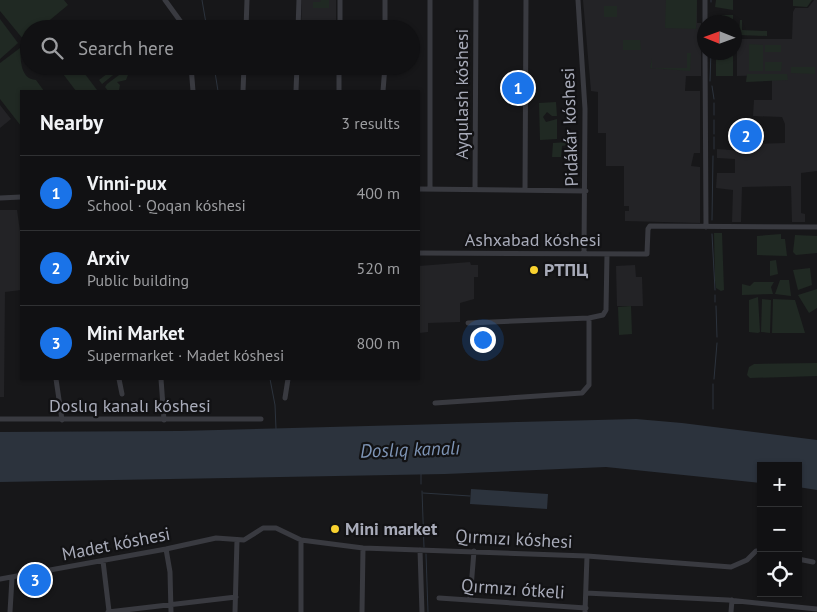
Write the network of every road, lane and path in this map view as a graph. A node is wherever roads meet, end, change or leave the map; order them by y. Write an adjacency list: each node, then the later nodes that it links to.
1 (166, 0): 12 (street)
2 (247, 0): 13 (street)
3 (299, 0): 14 (street)
4 (340, 0): 15 (street)
5 (385, 0): 16 (street)
6 (430, 0): 29 (street)
7 (476, 0): 30 (street, Ayqulash kóshesi)
8 (526, 0): 31 (street)
9 (578, 0): 32 (street, Pidákár kóshesi)
10 (705, 0): 11 (street)
11 (705, 15)
12 (180, 20)
13 (246, 20)
14 (298, 20)
15 (340, 20)
16 (385, 20)
17 (705, 60): 35 (street)
18 (192, 75): 23 (street)
19 (244, 75): 24 (street)
20 (297, 75): 25 (street)
21 (339, 75): 26 (street)
22 (384, 75): 27 (street)
23 (193, 90)
24 (243, 90)
25 (296, 90)
26 (339, 90)
27 (383, 90)
28 (420, 189): 29 (street)
29 (430, 189): 30 (street)
30 (475, 189): 31 (street)
31 (525, 190): 32 (street)
32 (586, 191): 38 (street, Pidákár kóshesi)
33 (20, 197): 34 (street)
34 (0, 198)
35 (706, 227): 36 (street); 39 (street, Ashxabad kóshesi)
36 (817, 227)
37 (420, 253): 38 (street, Ashxabad kóshesi)
38 (584, 253): 39 (street, Ashxabad kóshesi)
39 (607, 254): 40 (street)
40 (589, 318): 41 (street); 48 (street)
41 (468, 323)
42 (56, 380): 51 (street)
43 (120, 380): 46 (street)
44 (161, 380): 52 (street)
45 (288, 380): 47 (street)
46 (122, 394)
47 (285, 398)
48 (435, 402)
49 (0, 419): 51 (street, Doslıq kanalı kóshesi)
50 (261, 419): 52 (street, Doslıq kanalı kóshesi)
51 (62, 420): 52 (street, Doslıq kanalı kóshesi)
52 (164, 420)
53 (237, 540): 54 (street, Qırmızı kóshesi); 56 (street, Madet kóshesi); 67 (street)
54 (301, 540): 55 (street, Qırmızı kóshesi); 78 (street)
55 (363, 548): 57 (street, Qırmızı kóshesi); 79 (street)
56 (166, 550): 62 (street, Madet kóshesi); 71 (street)
57 (420, 550): 59 (street, Qırmızı kóshesi); 80 (street)
58 (757, 550): 60 (street, Qırmızı kóshesi)
59 (474, 551): 60 (street, Qırmızı kóshesi); 69 (street)
60 (588, 556): 66 (street)
61 (802, 560): 63 (street)
62 (103, 561): 64 (street, Madet kóshesi); 75 (street)
63 (813, 562)
64 (12, 578): 65 (street, Madet kóshesi); 74 (street)
65 (0, 579)
66 (586, 593): 70 (street); 73 (street)
67 (236, 597): 71 (street); 77 (street)
68 (439, 598): 69 (street, Qırmızı ótkeli)
69 (470, 600): 73 (street, Qırmızı ótkeli)
70 (732, 600): 72 (street); 81 (street)
71 (172, 603): 75 (street); 76 (street)
72 (817, 609)
73 (585, 610)
74 (10, 612)
75 (108, 612)
76 (171, 612)
77 (235, 612)
78 (301, 612)
79 (362, 612)
80 (422, 612)
81 (731, 612)

